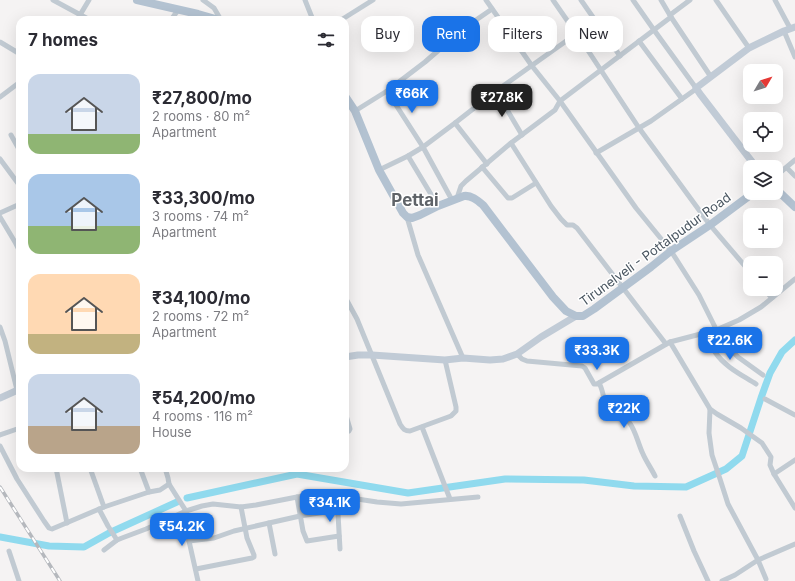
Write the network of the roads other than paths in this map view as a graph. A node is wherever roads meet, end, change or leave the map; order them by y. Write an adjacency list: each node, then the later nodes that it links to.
1 (53, 0): 17 (street)
2 (89, 0): 18 (street)
3 (137, 0): 16 (main road)
4 (203, 0): 21 (street)
5 (304, 0): 22 (street)
6 (373, 0): 23 (street)
7 (553, 0): 25 (street)
8 (581, 0): 34 (street)
9 (633, 0): 27 (street)
10 (661, 0): 24 (street)
11 (690, 0): 24 (street)
12 (716, 0): 31 (street)
13 (774, 0): 26 (street)
14 (489, 1): 15 (street)
15 (492, 9): 36 (street); 41 (street)
16 (178, 10): 19 (street); 20 (main road)
17 (76, 16)
18 (80, 16)
19 (174, 16)
20 (203, 16)
21 (215, 16)
22 (311, 16)
23 (347, 16)
24 (670, 16): 27 (street); 38 (street)
25 (565, 18)
26 (790, 29): 31 (street); 35 (street)
27 (654, 30): 28 (street); 40 (street)
28 (639, 41): 34 (street); 44 (street)
29 (0, 42): 32 (street)
30 (565, 42): 36 (street)
31 (749, 48): 38 (street)
32 (16, 52)
33 (588, 52): 37 (street)
34 (620, 56): 37 (street)
35 (795, 57)
36 (532, 66): 42 (street); 45 (street)
37 (601, 70): 45 (street); 49 (street)
38 (711, 76): 40 (street)
39 (16, 85): 43 (street)
40 (696, 88): 44 (street); 58 (street)
41 (387, 91): 47 (street); 54 (street)
42 (496, 91): 48 (street); 51 (street)
43 (0, 97)
44 (682, 99): 49 (street)
45 (560, 101): 51 (street); 55 (street)
46 (349, 102): 47 (main road)
47 (355, 111): 62 (main road)
48 (455, 123): 54 (street); 60 (street)
49 (639, 128): 55 (street); 76 (street)
50 (11, 135): 52 (street)
51 (522, 135): 53 (street)
52 (16, 143)
53 (511, 143): 60 (street); 66 (street)
54 (422, 147): 56 (street); 68 (street)
55 (596, 153): 78 (street)
56 (408, 156): 62 (street); 71 (street)
57 (0, 159): 65 (street)
58 (751, 160)
59 (795, 160): 61 (street)
60 (484, 165): 66 (street); 68 (street)
61 (787, 168): 63 (street); 64 (street)
62 (379, 170): 75 (main road)
63 (783, 171)
64 (795, 176)
65 (16, 181)
66 (536, 183): 81 (street)
67 (783, 196): 72 (main road)
68 (454, 199): 71 (main road, Tirunelveli - Pottalpudur Road); 84 (main road, Tirunelveli - Pottalpudur Road)
69 (744, 200): 76 (main road, Tirunelveli - Pottalpudur Road)
70 (16, 206): 73 (street)
71 (438, 206): 75 (main road, Tirunelveli - Pottalpudur Road)
72 (795, 207)
73 (0, 213)
74 (0, 217): 77 (street)
75 (407, 217): 92 (street)
76 (710, 225): 78 (main road, Tirunelveli - Pottalpudur Road); 79 (street)
77 (16, 244)
78 (671, 251): 81 (main road, Tirunelveli - Pottalpudur Road); 86 (street)
79 (743, 264)
80 (795, 280): 82 (street)
81 (623, 288): 84 (main road, Tirunelveli - Pottalpudur Road); 88 (street)
82 (772, 298): 86 (street)
83 (349, 304): 90 (street)
84 (576, 316): 89 (street)
85 (0, 327): 95 (street)
86 (716, 330): 87 (street); 94 (street)
87 (704, 333): 88 (street); 97 (street)
88 (668, 343): 96 (street); 101 (street)
89 (517, 354): 92 (street); 96 (street)
90 (372, 355): 91 (street); 93 (street); 103 (street)
91 (349, 356)
92 (463, 358): 93 (street)
93 (445, 360): 103 (street)
94 (762, 375)
95 (16, 382)
96 (599, 383): 113 (street)
97 (756, 384)
98 (16, 391): 99 (street)
99 (0, 398)
100 (765, 399): 102 (street)
101 (710, 409): 112 (street); 138 (street)
102 (795, 415)
103 (422, 427): 119 (street)
104 (16, 430): 105 (street)
105 (0, 436)
106 (0, 446): 127 (street)
107 (795, 460): 112 (street)
108 (57, 472): 127 (street)
109 (91, 472): 121 (street)
110 (142, 472): 115 (street)
111 (166, 472): 114 (street)
112 (774, 474): 122 (street)
113 (655, 476)
114 (169, 484): 115 (street); 124 (street)
115 (149, 492): 121 (street)
116 (337, 496): 117 (street); 119 (street); 123 (street)
117 (297, 497): 120 (street); 125 (street)
118 (478, 497): 119 (street)
119 (450, 499)
120 (241, 506): 124 (street); 129 (street)
121 (102, 508): 127 (street); 131 (street)
122 (795, 508)
123 (338, 510): 125 (street); 130 (street)
124 (186, 511): 131 (street); 132 (street)
125 (300, 516): 128 (street); 130 (street)
126 (680, 516): 143 (street)
127 (66, 523)
128 (269, 523): 129 (street); 137 (street)
129 (245, 528): 132 (street); 139 (street)
130 (338, 536): 134 (street)
131 (116, 538): 135 (street)
132 (189, 541): 139 (street)
133 (795, 544): 138 (street)
134 (340, 549)
135 (104, 550)
136 (9, 551): 141 (street)
137 (275, 554)
138 (758, 560): 140 (street); 144 (street)
139 (196, 569): 142 (street)
140 (766, 579)
141 (19, 581)
142 (198, 581)
143 (708, 581)
144 (722, 581)

